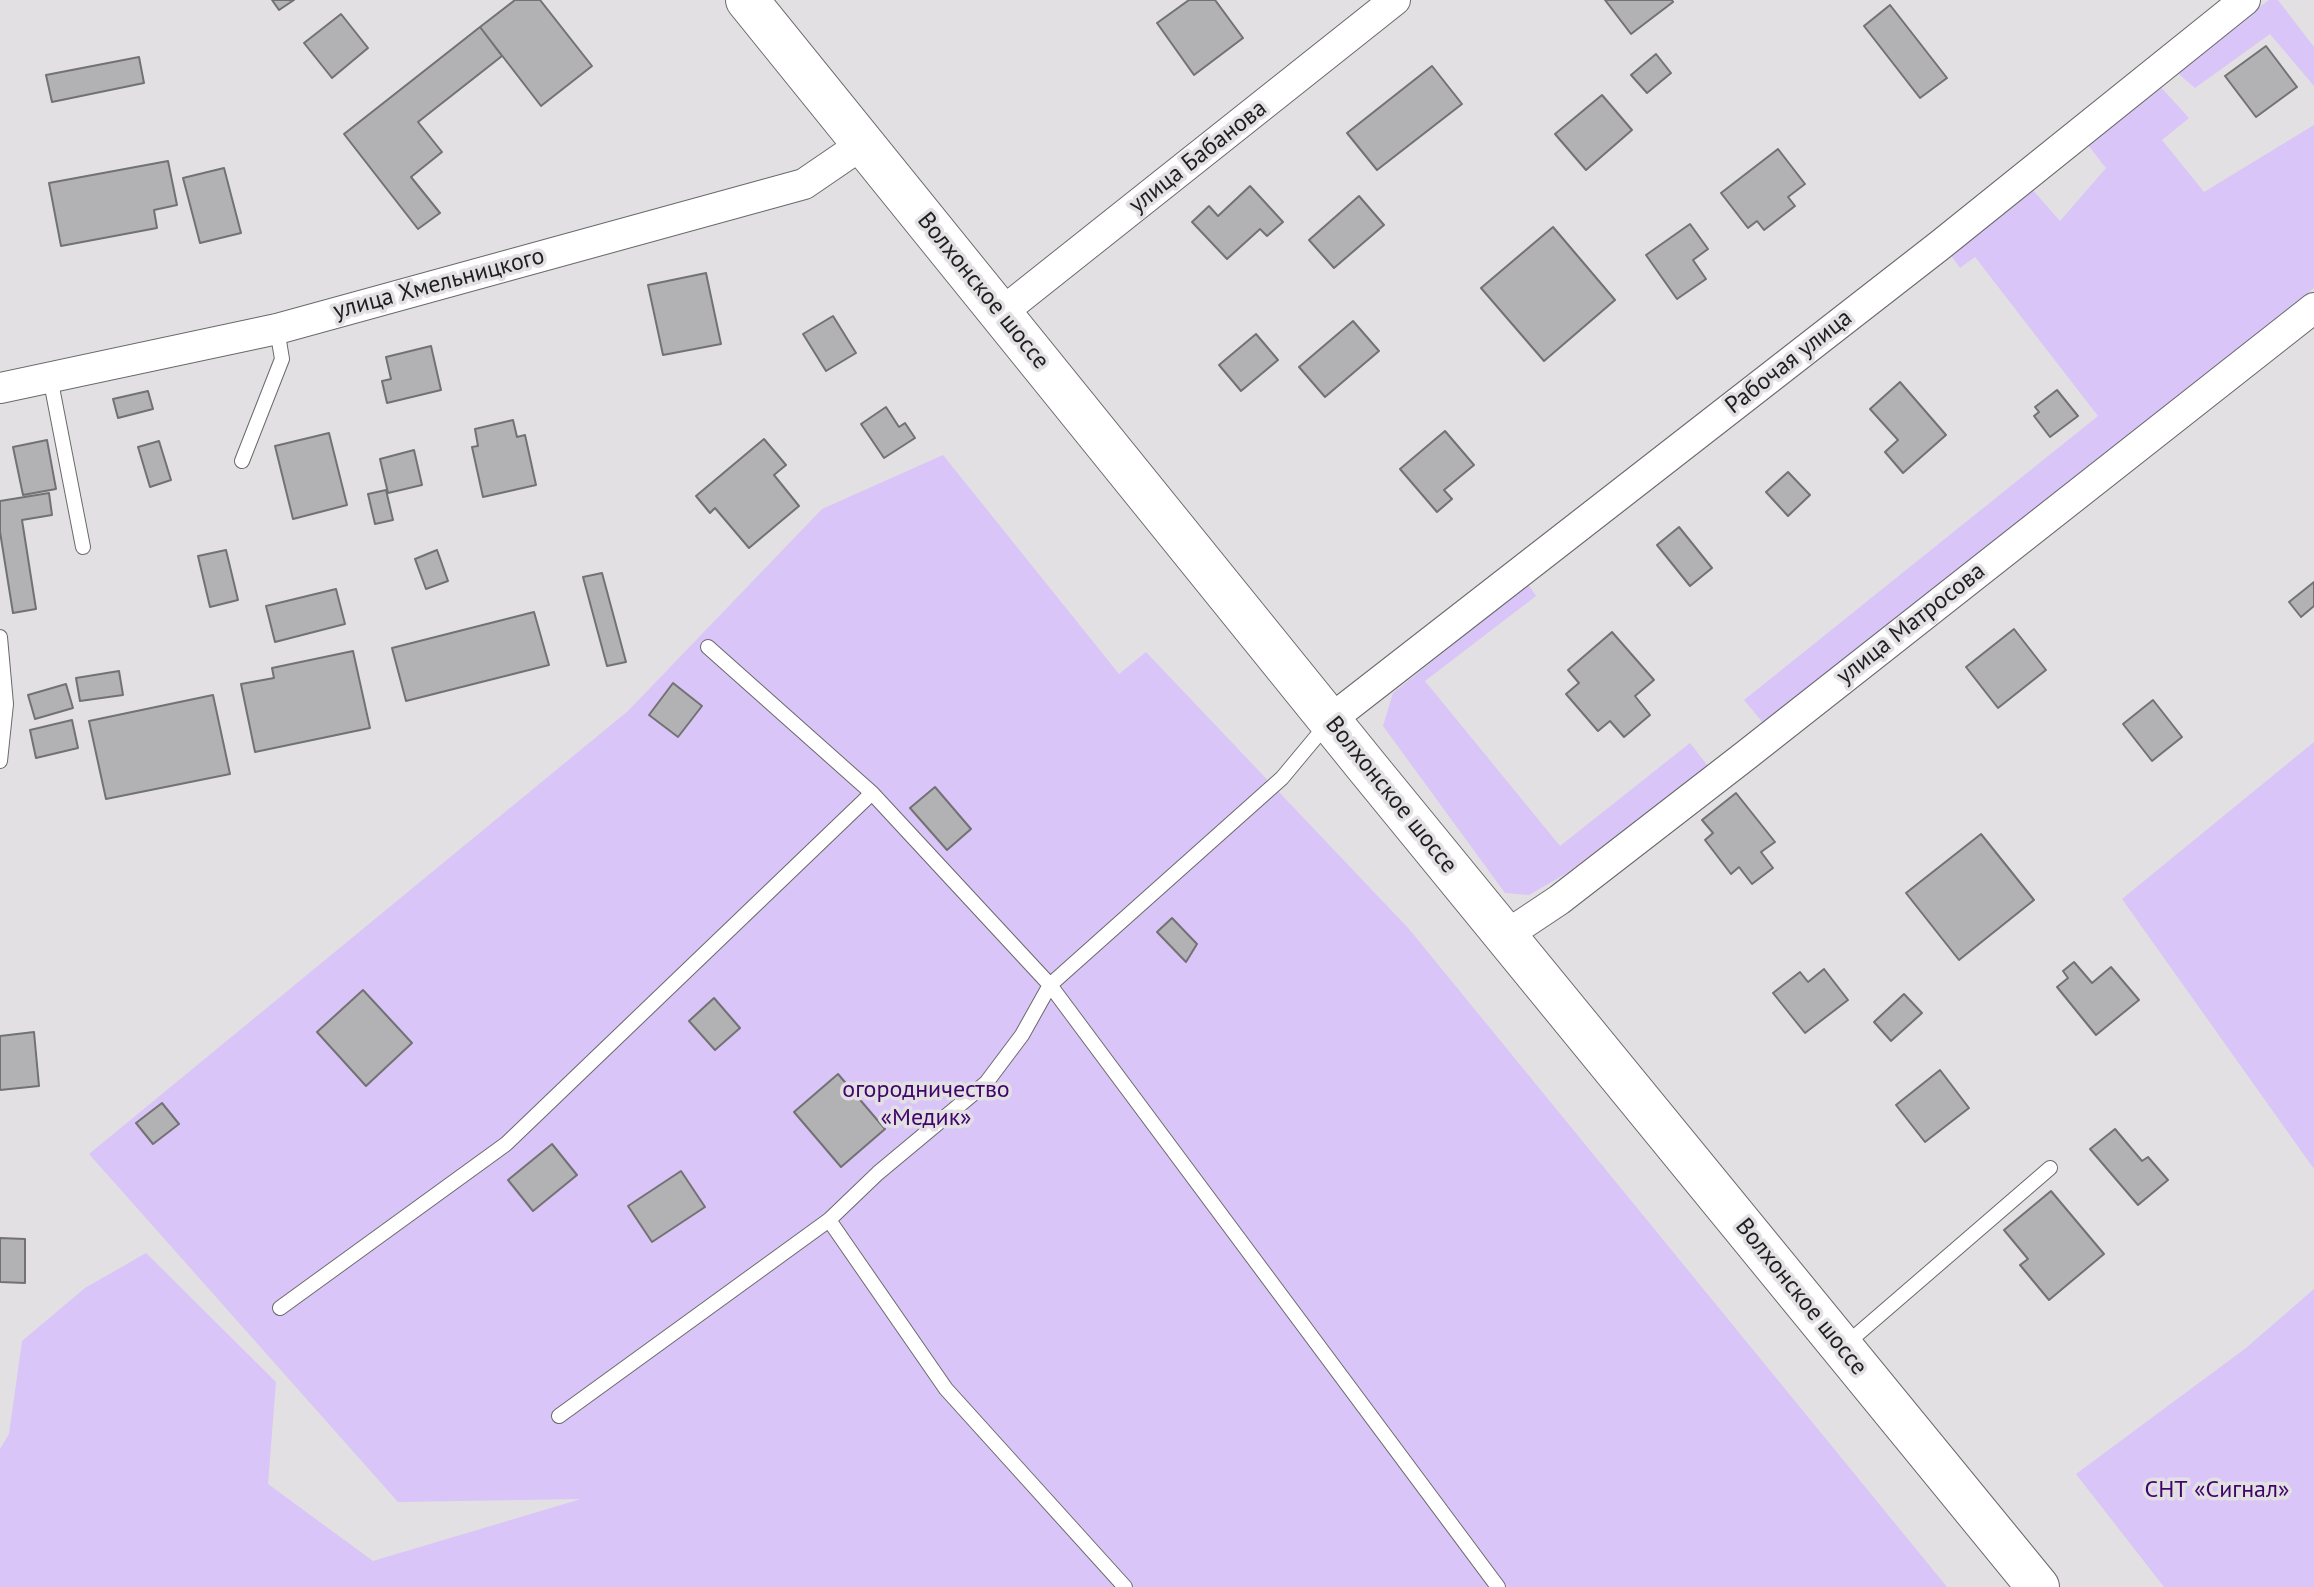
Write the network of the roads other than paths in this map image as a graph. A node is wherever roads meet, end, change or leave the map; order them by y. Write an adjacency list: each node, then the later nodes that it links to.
1 (747, 0): 4 (main road, Волхонское шоссе)
2 (1395, 0): 6 (street, улица Бабанова)
3 (2245, 0): 14 (street, Рабочая улица)
4 (864, 143): 6 (main road, Волхонское шоссе); 7 (street, улица Хмельницкого)
5 (2314, 308): 17 (street, улица Матросова)
6 (1001, 313): 14 (main road, Волхонское шоссе)
7 (277, 329): 8 (street, улица Хмельницкого); 10 (lane)
8 (50, 377): 9 (street, улица Хмельницкого); 11 (lane)
9 (0, 388)
10 (242, 461)
11 (83, 547)
12 (0, 637): 15 (lane)
13 (708, 647): 16 (lane)
14 (1330, 720): 17 (main road, Волхонское шоссе); 18 (lane)
15 (0, 761)
16 (872, 793): 18 (lane); 21 (lane)
17 (1505, 936): 22 (main road, Волхонское шоссе)
18 (1050, 985): 20 (lane); 25 (lane)
19 (2050, 1168): 22 (lane)
20 (829, 1220): 23 (lane); 24 (lane)
21 (280, 1308)
22 (1842, 1348): 26 (main road, Волхонское шоссе)
23 (559, 1416)
24 (1125, 1587)
25 (1498, 1587)
26 (2038, 1587)

